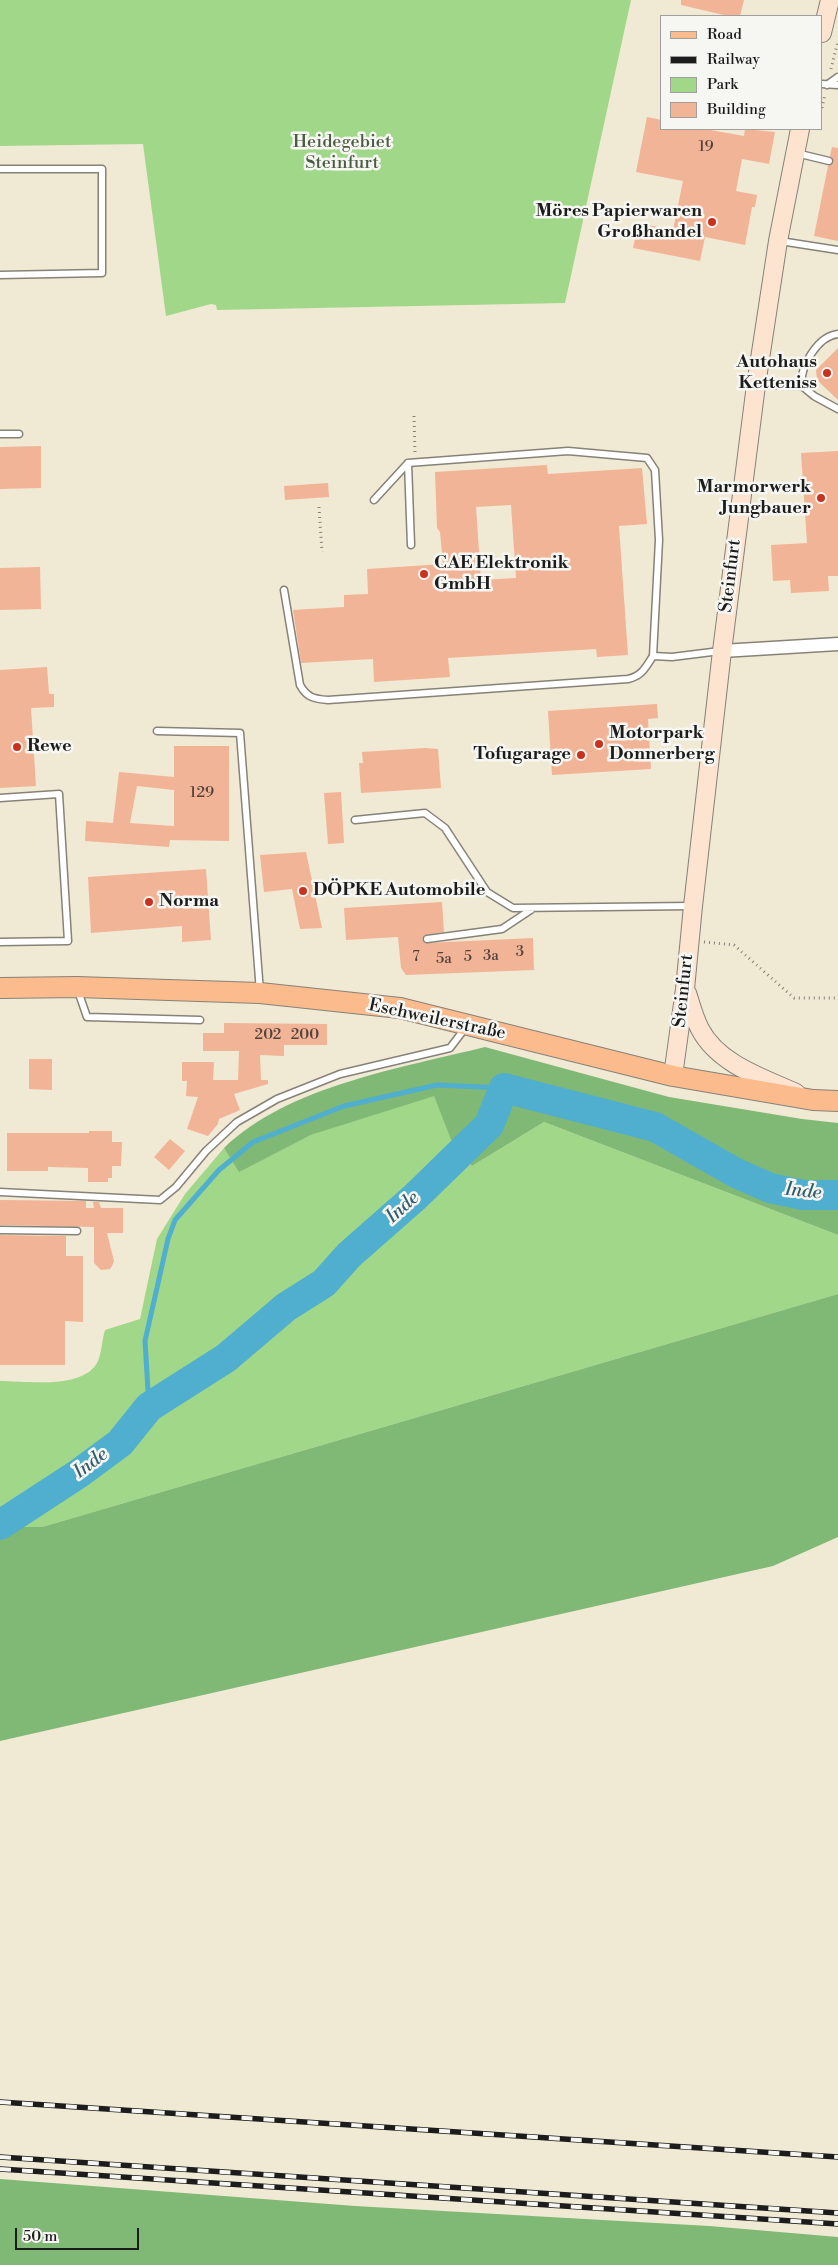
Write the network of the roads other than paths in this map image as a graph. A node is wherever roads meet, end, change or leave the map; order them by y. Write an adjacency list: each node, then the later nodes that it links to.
1 (830, 0): 2 (street)
2 (823, 30)
3 (838, 77): 4 (lane)
4 (824, 84): 5 (lane)
5 (838, 85)
6 (800, 130): 7 (street, Steinfurt)
7 (796, 153): 8 (lane); 10 (street, Steinfurt)
8 (829, 161)
9 (0, 169): 12 (lane)
10 (778, 241): 11 (lane); 14 (street, Steinfurt)
11 (838, 250)
12 (0, 275)
13 (838, 334): 15 (lane)
14 (756, 385): 15 (lane); 24 (street, Steinfurt)
15 (802, 386): 16 (lane)
16 (838, 409)
17 (0, 434): 18 (lane)
18 (18, 434)
19 (408, 463): 20 (lane); 21 (lane); 25 (lane)
20 (374, 500)
21 (411, 545)
22 (284, 590): 25 (lane)
23 (838, 644): 24 (street)
24 (722, 651): 25 (lane); 29 (street, Steinfurt)
25 (653, 656)
26 (157, 731): 36 (lane)
27 (0, 798): 32 (lane)
28 (355, 820): 30 (lane)
29 (693, 906): 30 (lane); 35 (street, Steinfurt)
30 (533, 908): 31 (lane)
31 (428, 939)
32 (0, 942)
33 (0, 988): 34 (main road, Eschweilerstraße)
34 (77, 988): 36 (main road, Eschweilerstraße); 37 (lane)
35 (686, 989): 39 (street, Steinfurt); 40 (street)
36 (260, 993): 38 (main road, Eschweilerstraße)
37 (200, 1020)
38 (468, 1024): 39 (main road, Eschweilerstraße); 42 (lane)
39 (673, 1076): 40 (main road, Eschweilerstraße)
40 (813, 1100): 41 (main road, Eschweilerstraße)
41 (838, 1101)
42 (0, 1192)
43 (0, 1230): 44 (lane)
44 (77, 1231)

